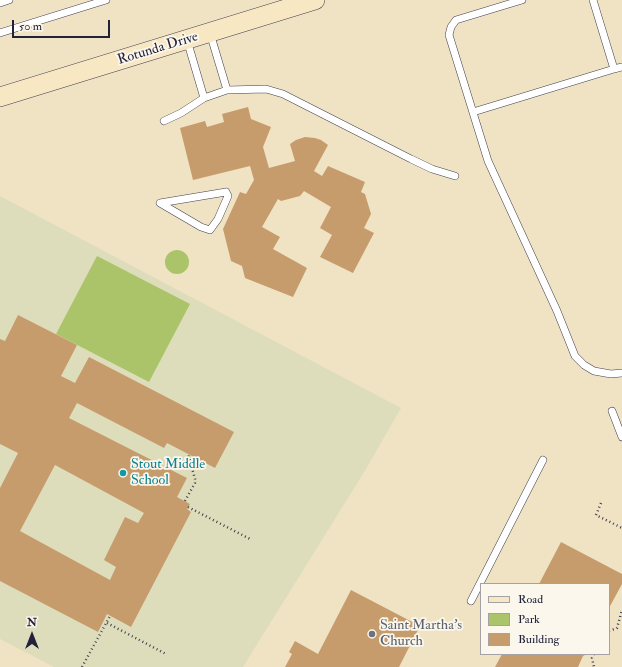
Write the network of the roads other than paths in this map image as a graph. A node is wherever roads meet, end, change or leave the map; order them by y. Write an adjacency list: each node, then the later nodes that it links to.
1 (9, 0): 6 (lane)
2 (106, 0): 7 (lane)
3 (315, 0): 8 (main road, Rotunda Drive)
4 (522, 0): 15 (lane)
5 (593, 0): 11 (lane)
6 (0, 3)
7 (0, 33)
8 (210, 33): 9 (main road, Rotunda Drive); 12 (lane)
9 (187, 40): 13 (main road, Rotunda Drive); 14 (lane)
10 (622, 66): 11 (lane)
11 (614, 69): 15 (lane)
12 (227, 90): 14 (lane); 17 (lane)
13 (0, 97)
14 (204, 98): 16 (lane)
15 (473, 112): 19 (lane)
16 (164, 121)
17 (455, 176)
18 (160, 203): 18 (lane)
19 (622, 373)
20 (612, 411): 21 (lane)
21 (622, 437)
22 (543, 460): 23 (lane)
23 (480, 583)
24 (480, 583): 25 (lane)
25 (471, 601)

